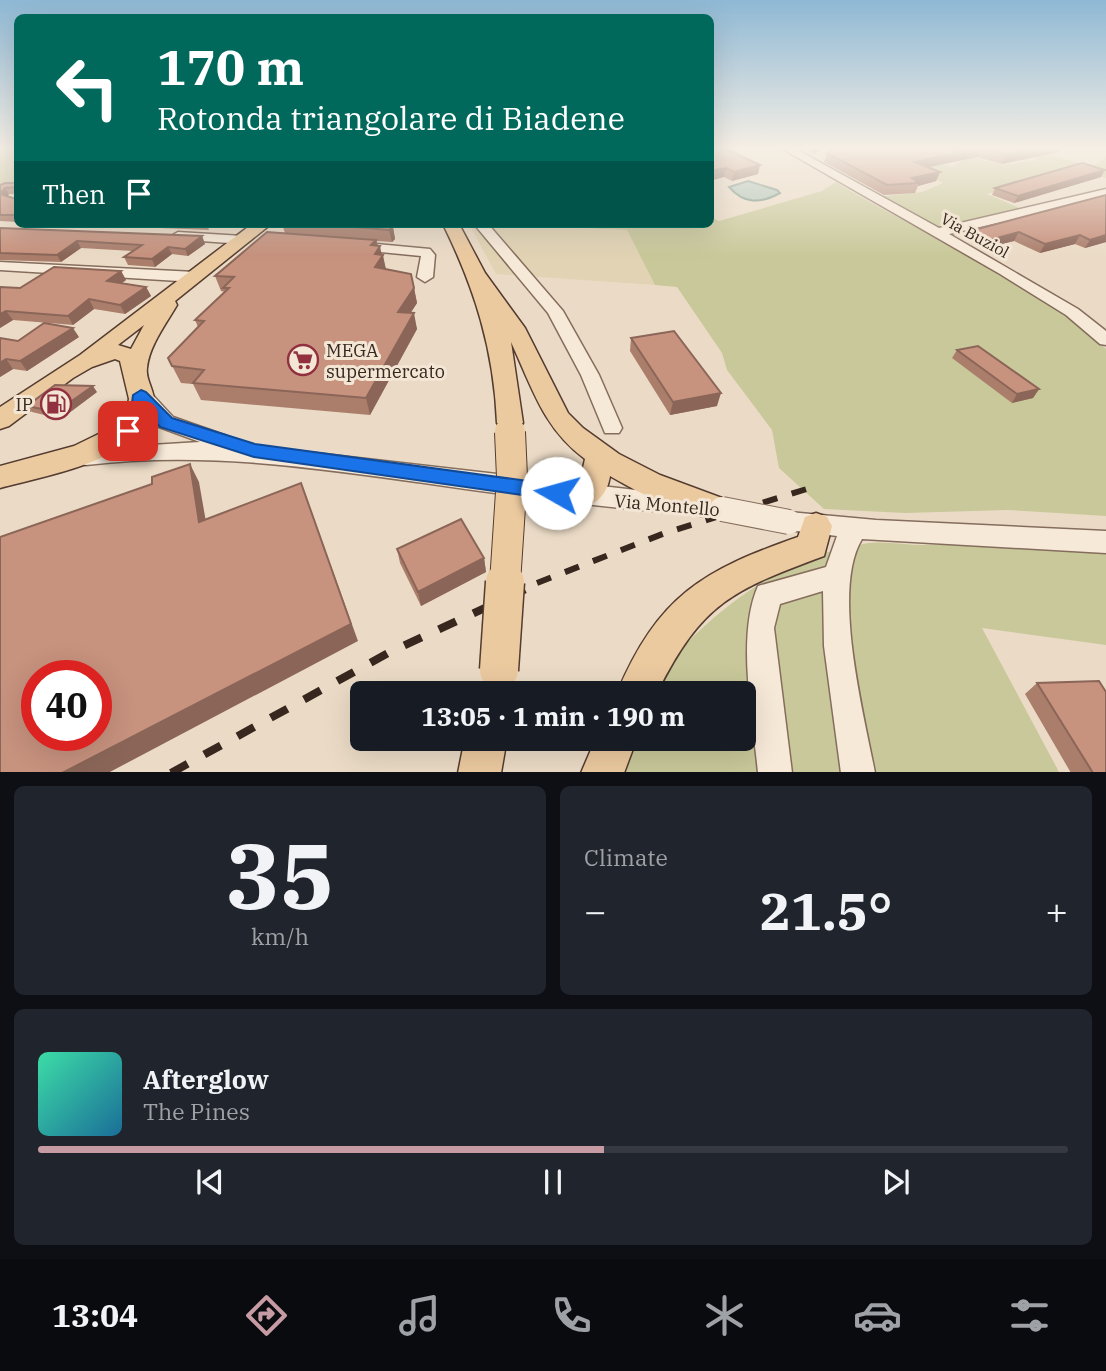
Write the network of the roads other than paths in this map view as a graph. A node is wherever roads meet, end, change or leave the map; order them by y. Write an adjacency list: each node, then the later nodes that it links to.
1 (851, 184): 6 (street, Via Buziol)
2 (1106, 193): 6 (street)
3 (453, 228): 12 (main road)
4 (484, 228): 18 (street)
5 (268, 232): 8 (main road)
6 (935, 233): 14 (street, Via Buziol)
7 (168, 236): 8 (street)
8 (245, 239): 13 (main road)
9 (339, 245): 11 (street)
10 (0, 266): 13 (street)
11 (425, 277)
12 (481, 278): 19 (main road); 27 (main road, bridge)
13 (192, 279): 15 (main road); 16 (main road)
14 (1106, 341)
15 (82, 361): 16 (main road); 17 (main road)
16 (137, 383): 20 (street, Via Montello); 21 (main road)
17 (0, 420)
18 (612, 428)
19 (589, 448): 23 (main road); 24 (main road)
20 (254, 450): 21 (street, Via Montello); 23 (street, Via Montello)
21 (43, 464): 22 (main road)
22 (0, 477)
23 (582, 496): 24 (street, Via Montello)
24 (717, 508): 25 (street, Via Montello, bridge)
25 (833, 537): 26 (street, Via Montello); 28 (main road); 33 (street); 34 (street)
26 (1106, 542)
27 (497, 681)
28 (644, 681)
29 (483, 751): 31 (main road)
30 (611, 751): 32 (main road)
31 (479, 772)
32 (602, 772)
33 (775, 772)
34 (858, 772)

